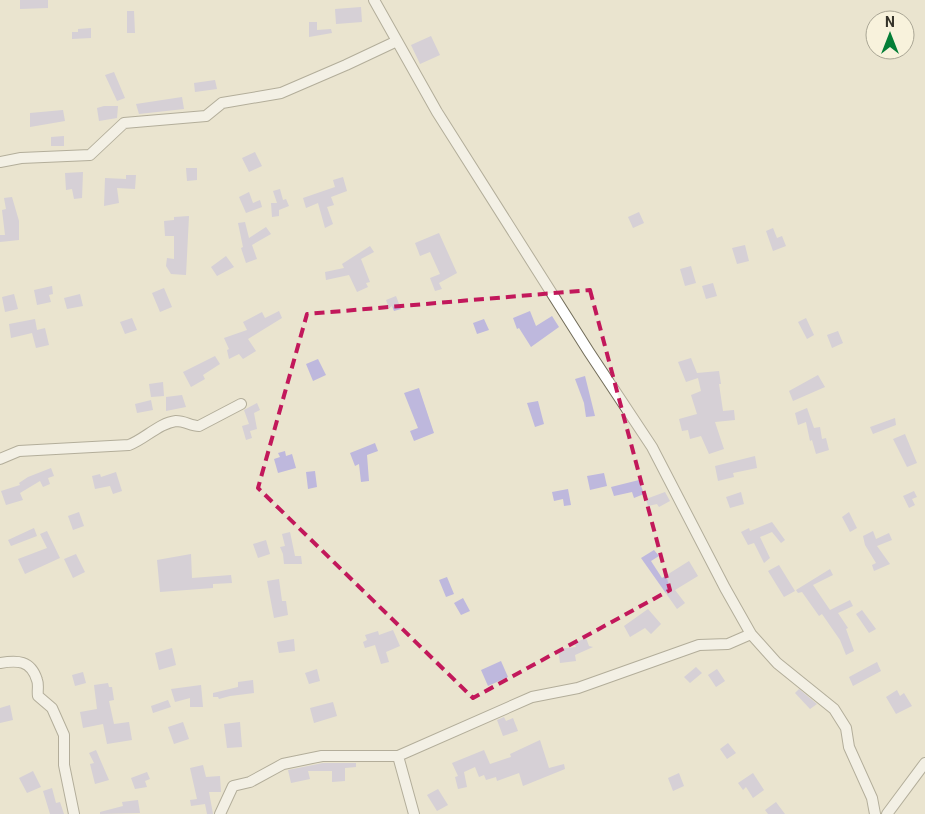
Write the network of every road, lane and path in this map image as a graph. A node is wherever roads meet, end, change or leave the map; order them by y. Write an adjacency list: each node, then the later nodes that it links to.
1 (374, 0): 2 (street)
2 (396, 41): 3 (street); 6 (street)
3 (0, 162)
4 (241, 404): 5 (street)
5 (0, 459)
6 (751, 634): 8 (street); 13 (street)
7 (0, 663): 10 (street)
8 (398, 756): 11 (street); 12 (street)
9 (925, 762): 14 (street)
10 (74, 814)
11 (220, 814)
12 (414, 814)
13 (875, 814)
14 (887, 814)

